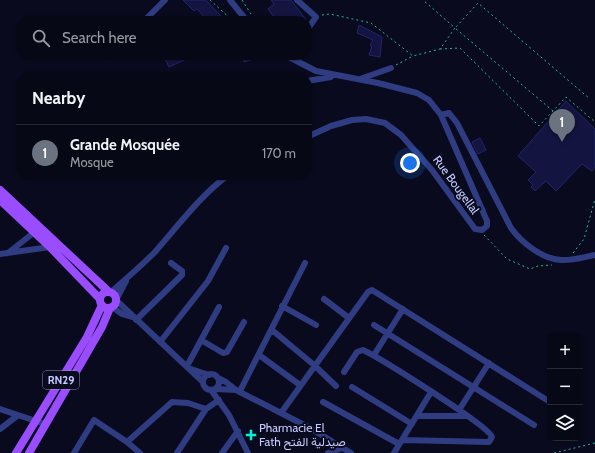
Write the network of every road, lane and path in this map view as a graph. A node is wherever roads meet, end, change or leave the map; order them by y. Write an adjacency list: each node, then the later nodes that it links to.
1 (165, 0): 8 (street)
2 (210, 0): 9 (path)
3 (230, 0): 10 (street)
4 (297, 0): 11 (street)
5 (423, 0): 13 (path)
6 (481, 0): 7 (path)
7 (478, 2): 13 (path); 21 (path)
8 (149, 16)
9 (228, 16)
10 (243, 16)
11 (316, 17): 12 (street); 15 (path)
12 (312, 23)
13 (455, 28): 14 (path); 22 (path)
14 (440, 49): 15 (path); 22 (path)
15 (413, 56): 17 (path)
16 (295, 60): 18 (street)
17 (391, 68): 19 (street)
18 (337, 76): 19 (street); 20 (street)
19 (360, 79): 23 (street)
20 (312, 80)
21 (590, 99)
22 (553, 110): 24 (path)
23 (442, 118): 31 (street, Rue Bougellal); 37 (street)
24 (595, 122)
25 (312, 135): 31 (street, Rue Bougellal)
26 (223, 180): 41 (street)
27 (0, 190): 30 (main road)
28 (595, 199): 38 (path)
29 (0, 200): 30 (main road)
30 (38, 229): 32 (main road); 34 (street); 42 (main road)
31 (479, 231): 37 (path)
32 (50, 247): 34 (street); 44 (main road)
33 (226, 248): 56 (street)
34 (8, 253): 35 (street)
35 (0, 254)
36 (595, 255): 38 (street)
37 (558, 260): 38 (street)
38 (567, 260)
39 (171, 263): 48 (street)
40 (305, 263): 45 (street)
41 (126, 281): 42 (street); 44 (street)
42 (109, 291): 44 (main road); 44 (main road, RN29)
43 (324, 298): 49 (street)
44 (109, 303): 48 (street); 83 (main road, RN29); 84 (main road, RN29)
45 (282, 306): 51 (street); 53 (street)
46 (219, 307): 55 (street)
47 (403, 309): 49 (street); 54 (street); 59 (street)
48 (134, 318): 56 (street)
49 (349, 318): 60 (street)
50 (244, 322): 55 (street)
51 (316, 325)
52 (374, 325): 54 (street)
53 (272, 330): 57 (street); 60 (street)
54 (388, 334): 58 (street); 69 (street)
55 (201, 340): 61 (street)
56 (160, 342): 61 (street)
57 (259, 355): 66 (street); 71 (street)
58 (374, 355): 62 (street); 72 (street)
59 (489, 363): 69 (street); 74 (street)
60 (314, 365): 66 (street); 67 (street)
61 (189, 368): 63 (street); 65 (street)
62 (344, 372)
63 (208, 375): 64 (street); 65 (street)
64 (218, 378): 70 (street); 71 (street)
65 (203, 382): 70 (street)
66 (300, 385): 79 (street)
67 (336, 386)
68 (352, 387): 85 (street)
69 (474, 387): 78 (street); 86 (street)
70 (213, 390): 71 (street); 73 (street)
71 (238, 390): 79 (street)
72 (431, 392): 78 (street); 81 (street)
73 (219, 400): 77 (street); 88 (street)
74 (547, 400)
75 (323, 402): 90 (street)
76 (0, 409): 80 (street)
77 (206, 409): 89 (street); 97 (street)
78 (459, 410): 82 (street)
79 (281, 412): 92 (street)
80 (18, 416): 83 (street); 87 (street)
81 (418, 416): 82 (street); 85 (street)
82 (467, 416): 90 (street)
83 (35, 420): 84 (street); 93 (main road, RN29)
84 (45, 424): 94 (main road, RN29)
85 (412, 424): 90 (street)
86 (534, 425)
87 (0, 429)
88 (238, 431): 98 (street); 99 (street)
89 (127, 442): 95 (street); 96 (street)
90 (400, 442): 102 (street)
91 (595, 443): 103 (path)
92 (342, 448): 100 (street); 101 (street)
93 (16, 453)
94 (29, 453)
95 (74, 453)
96 (140, 453)
97 (177, 453)
98 (222, 453)
99 (248, 453)
100 (328, 453)
101 (351, 453)
102 (394, 453)
103 (554, 453)

